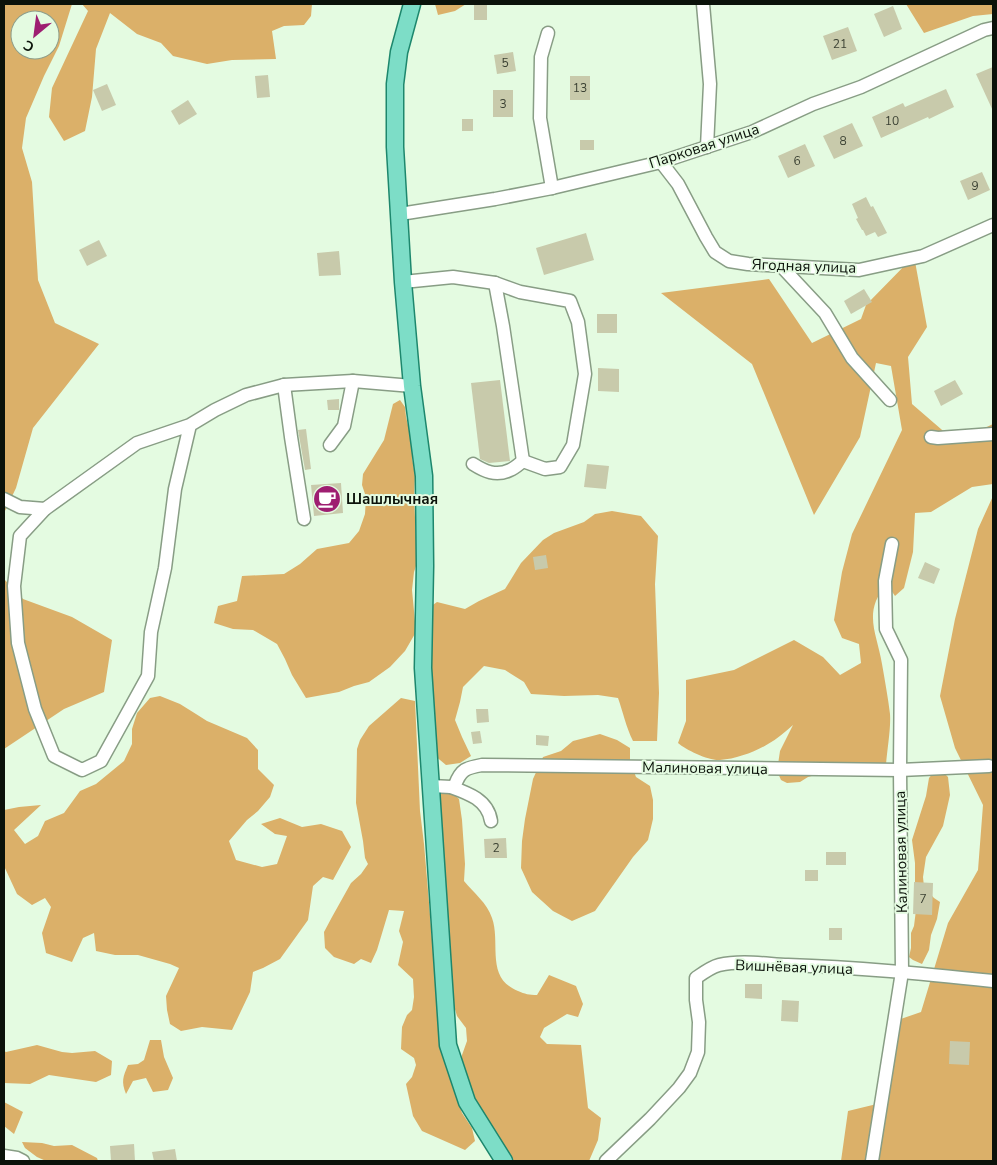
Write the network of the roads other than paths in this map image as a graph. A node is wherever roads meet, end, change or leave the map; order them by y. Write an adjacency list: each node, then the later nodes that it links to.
1 (412, 4): 8 (main road)
2 (703, 4): 5 (street)
3 (993, 28): 5 (street, Парковая улица)
4 (548, 33): 7 (street)
5 (707, 147): 6 (street, Парковая улица)
6 (661, 162): 7 (street, Парковая улица); 10 (street, Ягодная улица)
7 (552, 188): 8 (street, Парковая улица)
8 (400, 214): 11 (main road)
9 (993, 225): 10 (street, Ягодная улица)
10 (782, 266): 16 (street)
11 (403, 282): 12 (street); 15 (main road)
12 (495, 283): 21 (street); 21 (street)
13 (353, 381): 14 (street); 15 (street); 20 (street)
14 (284, 385): 17 (street); 25 (street)
15 (412, 386): 29 (main road)
16 (890, 400)
17 (190, 425): 24 (street); 24 (street)
18 (993, 434): 19 (street)
19 (931, 437)
20 (330, 445)
21 (523, 461): 22 (street)
22 (473, 464)
23 (4, 499): 24 (street)
24 (45, 509)
25 (304, 519)
26 (892, 544): 28 (street, Калиновая улица)
27 (989, 766): 28 (street, Малиновая улица)
28 (900, 770): 30 (street, Малиновая улица); 32 (street, Калиновая улица)
29 (431, 786): 30 (street); 36 (main road)
30 (451, 786): 31 (street)
31 (491, 820)
32 (902, 972): 33 (street, Вишнёвая улица); 37 (street, Вишнёвая улица); 38 (street, Калиновая улица)
33 (993, 980)
34 (4, 1156): 35 (street)
35 (24, 1161)
36 (503, 1161)
37 (606, 1161)
38 (872, 1161)

